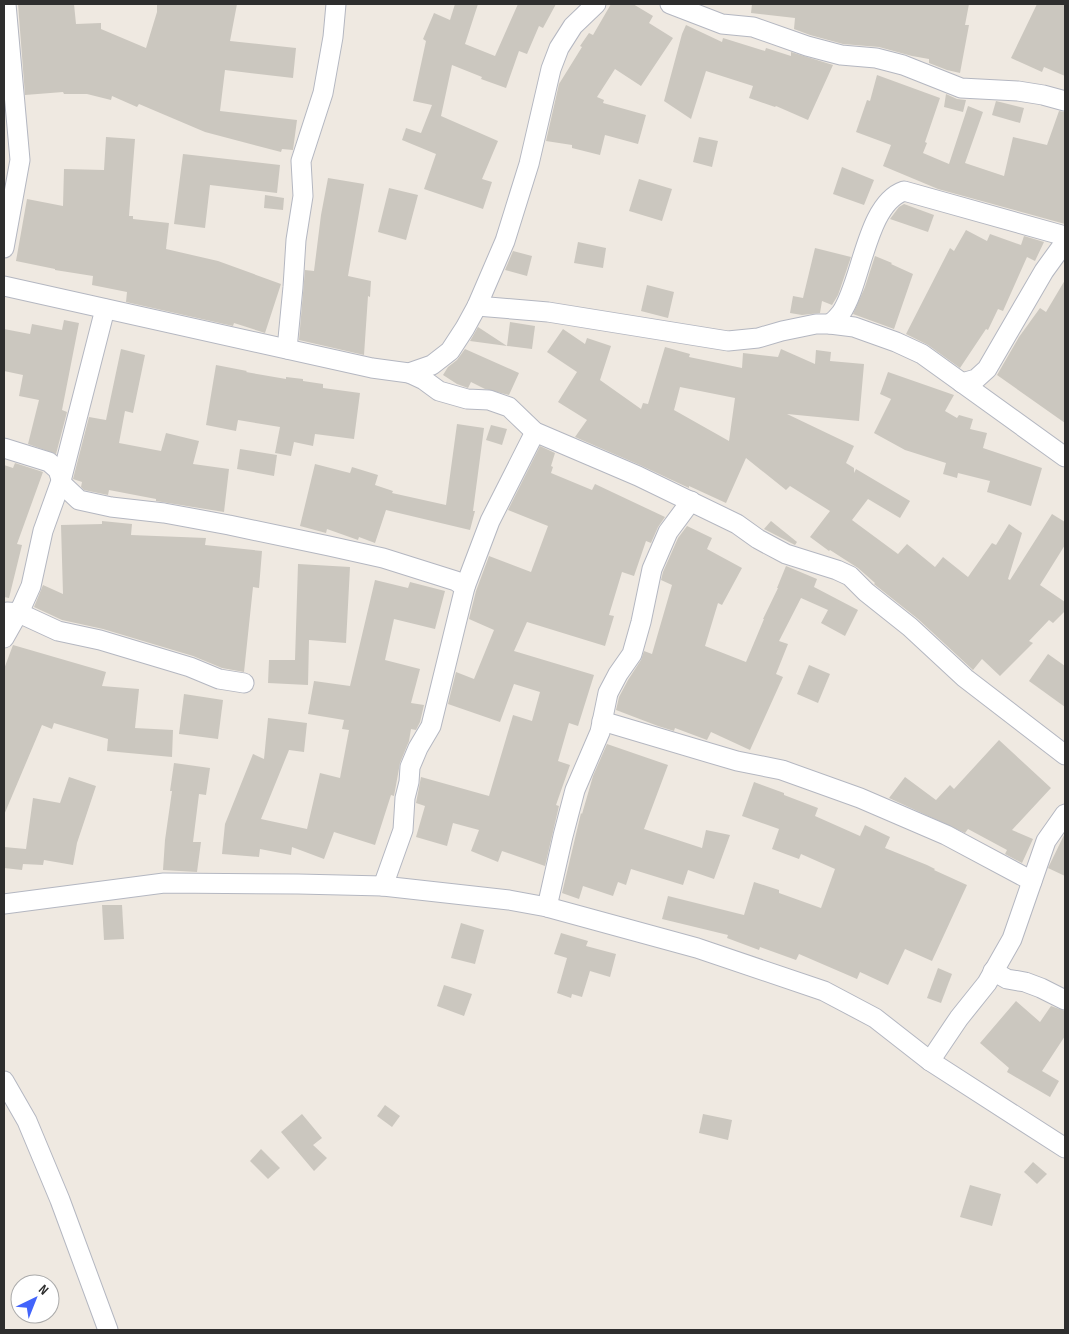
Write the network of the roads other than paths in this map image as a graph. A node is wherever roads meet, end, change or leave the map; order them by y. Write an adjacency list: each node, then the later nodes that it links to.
1 (6, 4): 8 (street)
2 (336, 4): 13 (street)
3 (596, 4): 10 (street)
4 (670, 4): 5 (street)
5 (1065, 101)
6 (1065, 236): 12 (street)
7 (1065, 242): 15 (street)
8 (4, 248)
9 (4, 286): 11 (street)
10 (477, 306): 12 (street); 14 (street)
11 (105, 309): 13 (street); 19 (street)
12 (830, 324): 15 (street)
13 (287, 349): 14 (street)
14 (409, 373): 16 (street)
15 (962, 383): 18 (street)
16 (535, 432): 20 (street); 21 (street)
17 (4, 448): 19 (street)
18 (1065, 457)
19 (61, 481): 21 (street); 22 (street)
20 (691, 501): 25 (street); 26 (street)
21 (465, 587): 29 (street)
22 (11, 613): 23 (street); 24 (street)
23 (4, 638)
24 (244, 683)
25 (602, 720): 28 (street); 31 (street)
26 (1065, 755)
27 (1065, 814): 28 (street)
28 (1032, 881): 32 (street)
29 (383, 886): 30 (street); 31 (street)
30 (4, 904)
31 (547, 908): 34 (street)
32 (993, 971): 33 (street); 34 (street)
33 (1065, 1000)
34 (930, 1061): 36 (street)
35 (4, 1081): 37 (street)
36 (1065, 1148)
37 (108, 1330)

